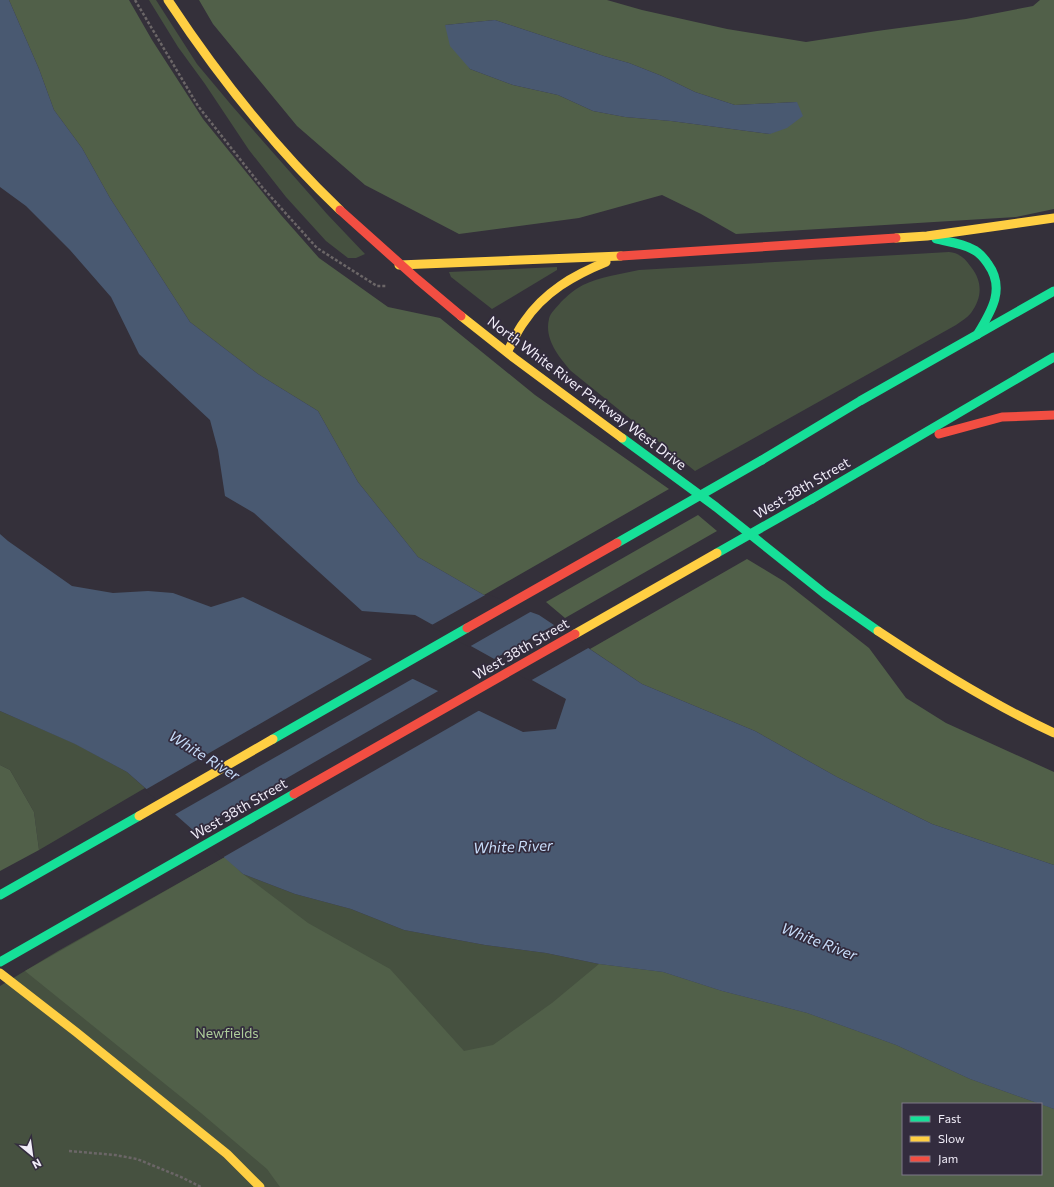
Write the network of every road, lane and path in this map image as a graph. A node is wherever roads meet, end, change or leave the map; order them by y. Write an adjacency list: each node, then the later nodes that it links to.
1 (135, 0): 7 (path)
2 (168, 0): 6 (main road, North White River Parkway West Drive)
3 (1054, 218): 4 (main road)
4 (927, 236): 5 (main road); 9 (main road)
5 (620, 256): 6 (main road); 10 (main road)
6 (399, 265): 10 (main road, North White River Parkway West Drive)
7 (392, 286)
8 (1054, 291): 9 (main road)
9 (977, 335): 15 (main road, bridge)
10 (507, 352): 14 (main road, North White River Parkway West Drive)
11 (1054, 358): 13 (main road, West 38th Street)
12 (1054, 415): 13 (main road)
13 (907, 443): 16 (main road, West 38th Street, bridge)
14 (1054, 733)
15 (0, 895)
16 (0, 962)
17 (0, 973): 20 (main road)
18 (69, 1151): 19 (path)
19 (201, 1187)
20 (260, 1187)

